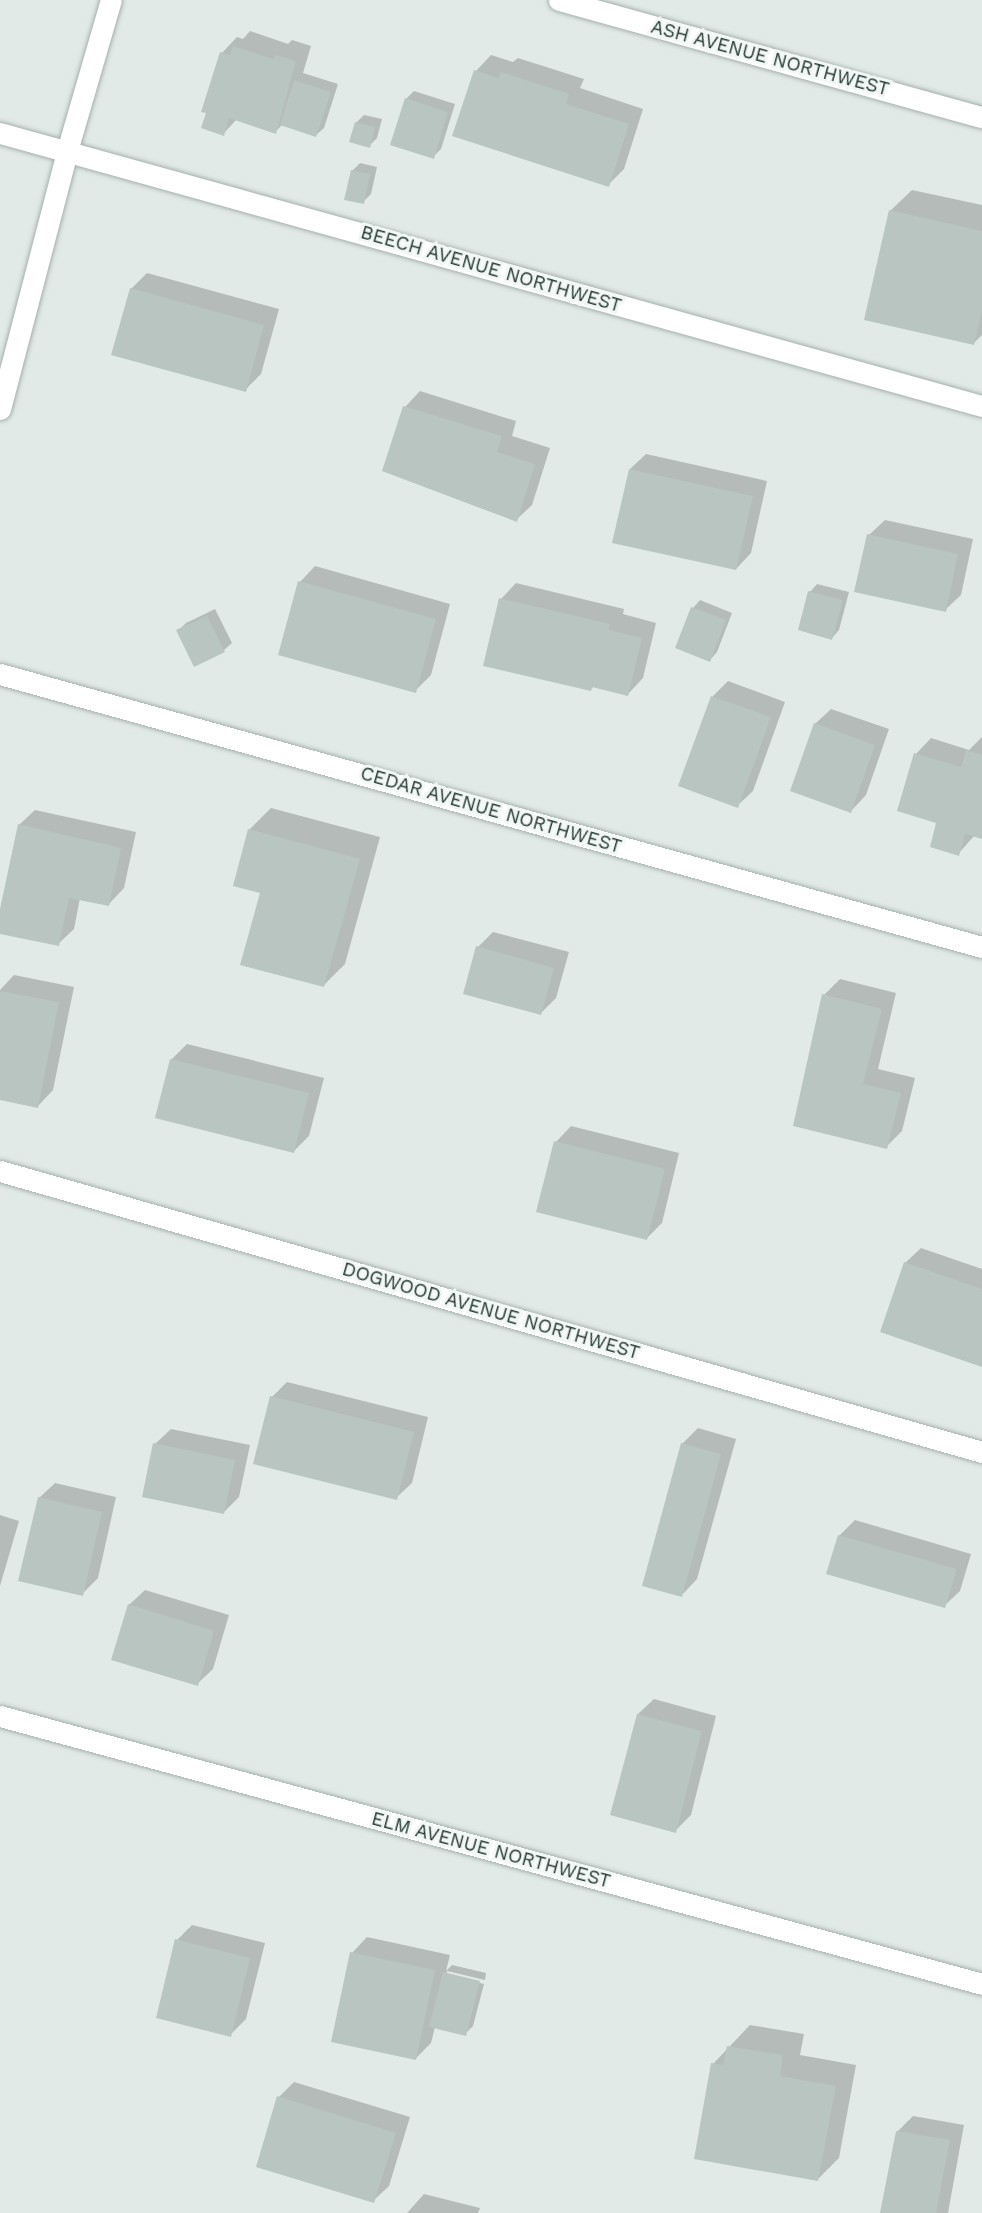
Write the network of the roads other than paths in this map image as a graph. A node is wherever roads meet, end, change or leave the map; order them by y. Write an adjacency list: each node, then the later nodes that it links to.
1 (111, 0): 5 (street)
2 (559, 0): 3 (street, ASH AVENUE NORTHWEST)
3 (982, 117)
4 (0, 133): 5 (street, BEECH AVENUE NORTHWEST)
5 (67, 151): 6 (street, BEECH AVENUE NORTHWEST); 7 (street)
6 (982, 406)
7 (0, 409)
8 (0, 674): 9 (street, CEDAR AVENUE NORTHWEST)
9 (982, 947)
10 (0, 1171): 11 (street, DOGWOOD AVENUE NORTHWEST)
11 (982, 1452)
12 (0, 1716): 13 (street, ELM AVENUE NORTHWEST)
13 (982, 1984)

